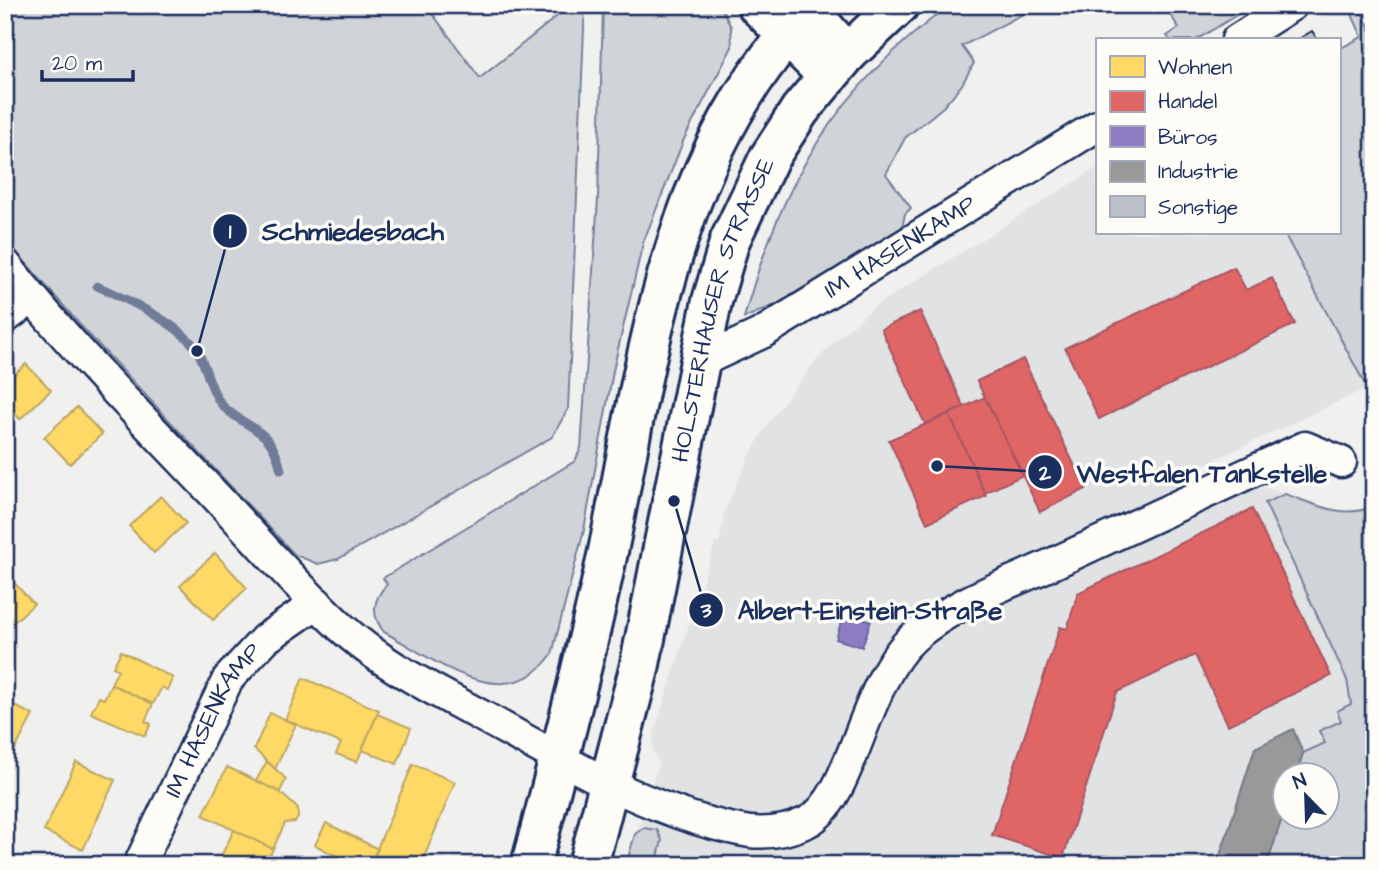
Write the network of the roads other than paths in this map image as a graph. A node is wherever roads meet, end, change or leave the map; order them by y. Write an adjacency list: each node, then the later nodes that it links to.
1 (757, 5): 4 (main road)
2 (899, 5): 6 (main road, HOLSTERHAUSER STRASSE)
3 (1292, 5): 5 (street)
4 (804, 14): 6 (main road); 14 (main road)
5 (1240, 38)
6 (837, 65): 11 (main road, HOLSTERHAUSER STRASSE)
7 (1096, 127): 11 (street, IM HASENKAMP)
8 (5, 264): 9 (street)
9 (32, 298): 10 (street); 13 (street)
10 (5, 318)
11 (702, 362): 15 (main road, HOLSTERHAUSER STRASSE)
12 (1341, 462): 15 (street)
13 (317, 603): 14 (street); 16 (street, IM HASENKAMP)
14 (559, 756): 15 (street); 17 (main road)
15 (611, 783): 18 (main road, HOLSTERHAUSER STRASSE)
16 (139, 865)
17 (531, 865)
18 (588, 865)

